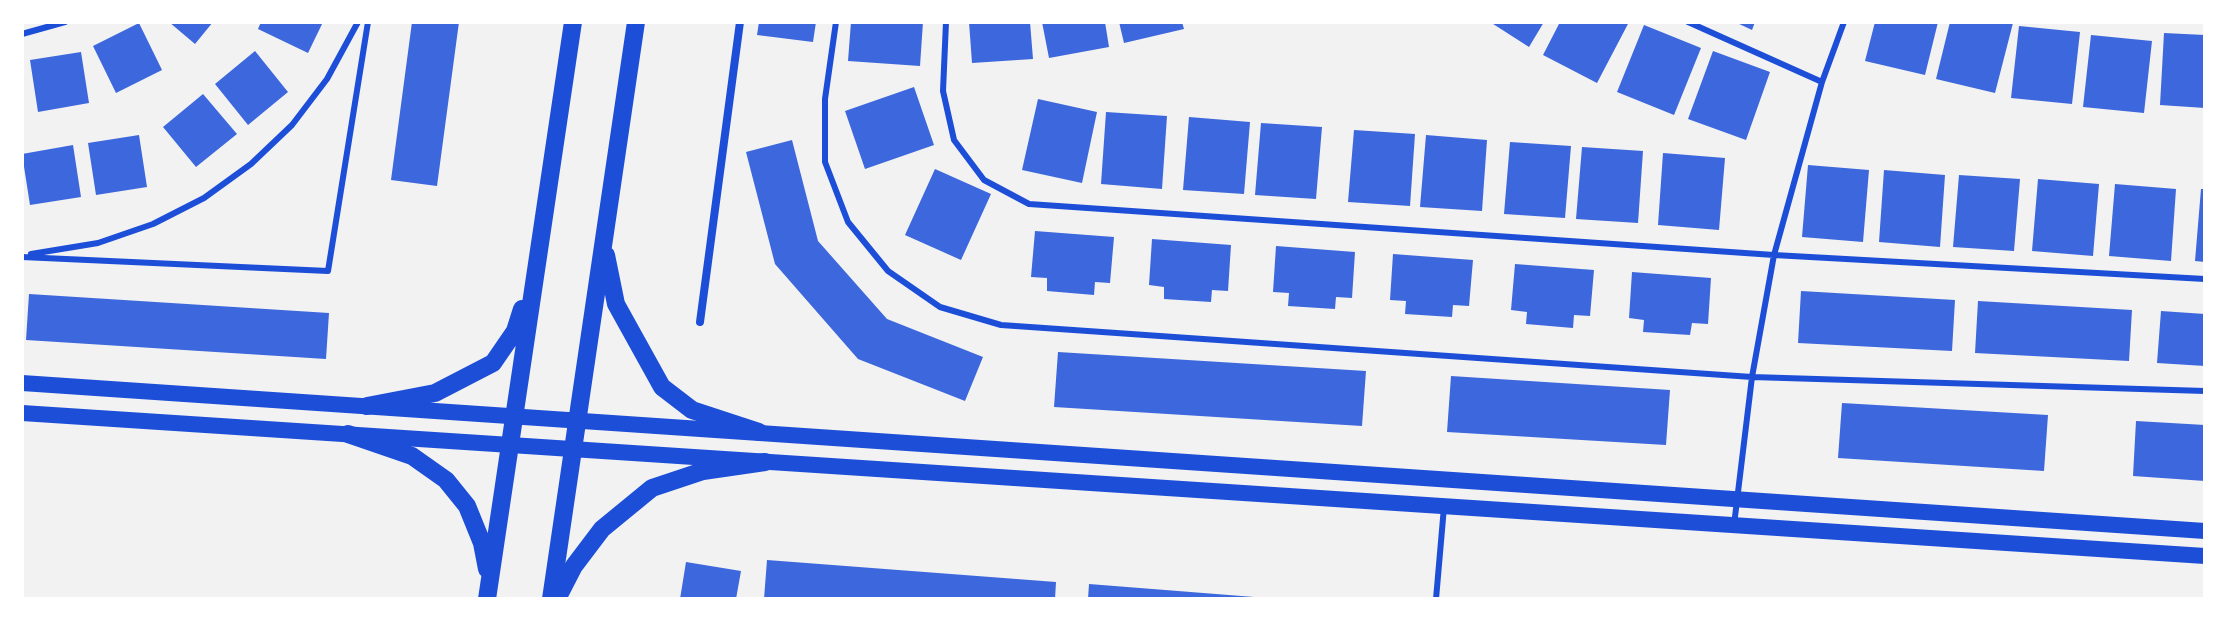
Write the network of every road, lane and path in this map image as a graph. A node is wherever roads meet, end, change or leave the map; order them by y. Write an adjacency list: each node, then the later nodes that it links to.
1 (65, 22): 11 (lane)
2 (358, 22): 16 (lane)
3 (368, 22): 16 (lane)
4 (573, 22): 14 (main road)
5 (636, 22): 13 (main road)
6 (740, 22): 18 (street)
7 (836, 22): 19 (lane)
8 (946, 22): 15 (lane)
9 (1688, 22): 12 (lane)
10 (1844, 22): 12 (lane)
11 (22, 34)
12 (1822, 82): 15 (lane)
13 (603, 241): 25 (main road); 26 (main road)
14 (539, 253): 22 (main road); 24 (main road)
15 (1774, 255): 17 (lane); 19 (lane)
16 (22, 256)
17 (2205, 279)
18 (700, 322)
19 (1752, 377): 21 (lane); 31 (lane)
20 (22, 383): 22 (main road)
21 (2205, 391)
22 (367, 406): 24 (main road)
23 (22, 413): 27 (main road)
24 (516, 416): 25 (main road); 28 (main road)
25 (578, 420): 26 (main road); 29 (main road)
26 (759, 432): 31 (main road)
27 (348, 434): 28 (main road); 36 (main road)
28 (512, 444): 29 (main road); 36 (main road)
29 (574, 449): 30 (main road); 37 (main road)
30 (765, 462): 32 (main road); 38 (main road)
31 (1738, 501): 33 (lane); 34 (main road)
32 (1444, 507): 33 (main road); 39 (lane)
33 (1733, 527): 35 (main road)
34 (2205, 531)
35 (2205, 556)
36 (488, 592)
37 (551, 599)
38 (557, 599)
39 (1436, 599)

